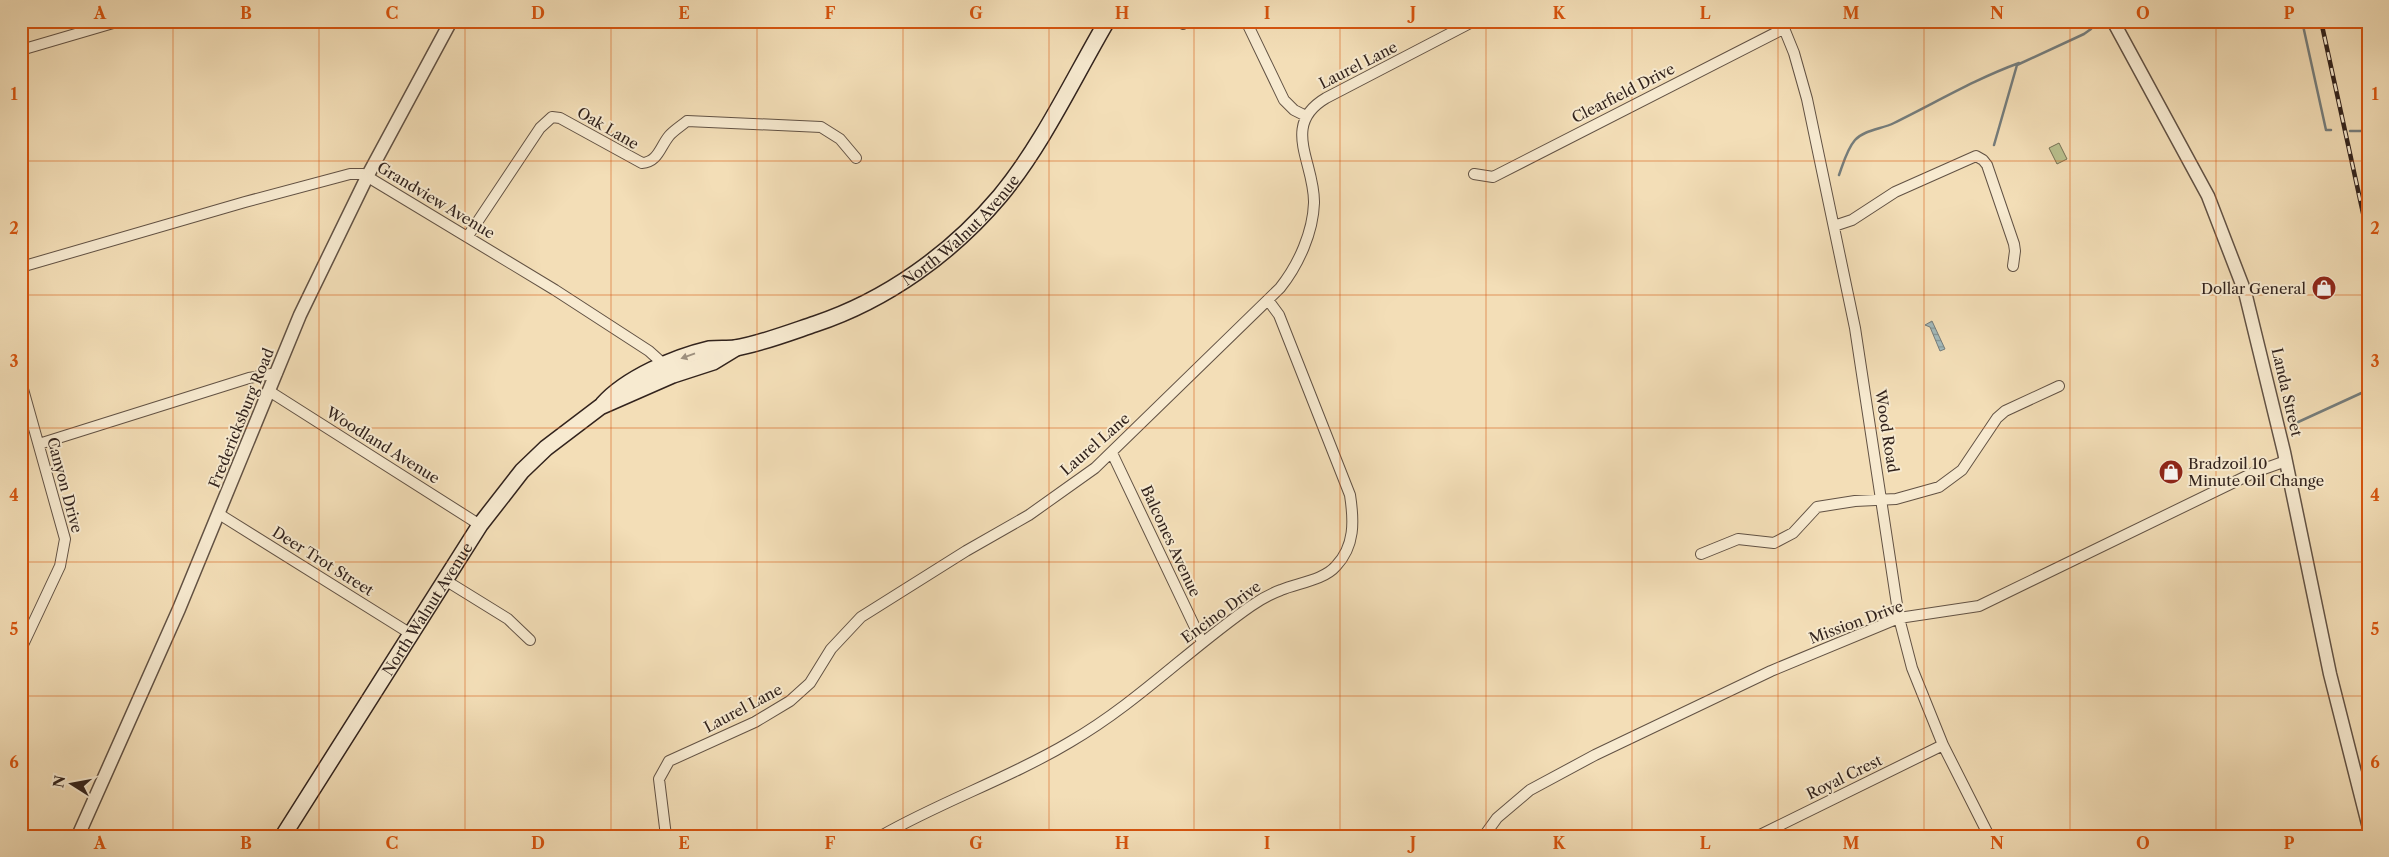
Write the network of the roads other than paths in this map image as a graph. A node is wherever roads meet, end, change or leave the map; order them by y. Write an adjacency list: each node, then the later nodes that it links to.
1 (120, 21): 8 (street)
2 (451, 21): 12 (street, Fredericksburg Road)
3 (1107, 21): 18 (main road, North Walnut Avenue)
4 (1246, 21): 9 (street)
5 (1474, 21): 9 (street, Laurel Lane)
6 (2113, 21): 27 (street, Landa Street)
7 (1783, 25): 11 (street, Clearfield Drive); 13 (street, Wood Road)
8 (21, 50)
9 (1306, 116): 17 (street, Laurel Lane)
10 (856, 158): 14 (street, Oak Lane)
11 (1474, 174)
12 (368, 175): 14 (street, Grandview Avenue); 16 (street, Grandview Avenue); 20 (street, Fredericksburg Road)
13 (1834, 226): 15 (street); 28 (street, Wood Road)
14 (468, 236): 19 (street, Grandview Avenue)
15 (2013, 266)
16 (21, 267)
17 (1268, 300): 26 (street, Laurel Lane); 36 (street, Encino Drive)
18 (736, 348): 19 (main road, North Walnut Avenue, one-way to 19); 24 (main road, North Walnut Avenue)
19 (662, 366): 24 (main road, North Walnut Avenue)
20 (277, 373): 23 (street, Fredericksburg Road); 25 (street)
21 (21, 382): 25 (street, Canyon Drive)
22 (2059, 386): 28 (street)
23 (269, 391): 29 (street, Fredericksburg Road); 30 (street, Woodland Avenue)
24 (600, 407): 30 (main road, North Walnut Avenue)
25 (39, 444): 37 (street, Canyon Drive)
26 (1112, 453): 36 (street, Balcones Avenue); 43 (street, Laurel Lane)
27 (2286, 460): 33 (street, Mission Drive); 39 (street, Landa Street)
28 (1882, 498): 31 (street); 33 (street, Wood Road)
29 (219, 514): 34 (street, Deer Trot Street); 41 (street, Fredericksburg Road)
30 (480, 525): 32 (main road, North Walnut Avenue)
31 (1701, 554)
32 (444, 580): 34 (main road, North Walnut Avenue); 35 (street)
33 (1900, 618): 38 (street, Wood Road); 45 (street, Mission Drive)
34 (411, 634): 42 (main road, North Walnut Avenue)
35 (530, 640)
36 (1202, 642): 44 (street, Encino Drive)
37 (21, 649)
38 (1943, 745): 40 (street, Wood Road); 46 (street, Royal Crest)
39 (2368, 824)
40 (1985, 834)
41 (78, 836)
42 (283, 836)
43 (666, 836)
44 (881, 836)
45 (1484, 836)
46 (1758, 836)

